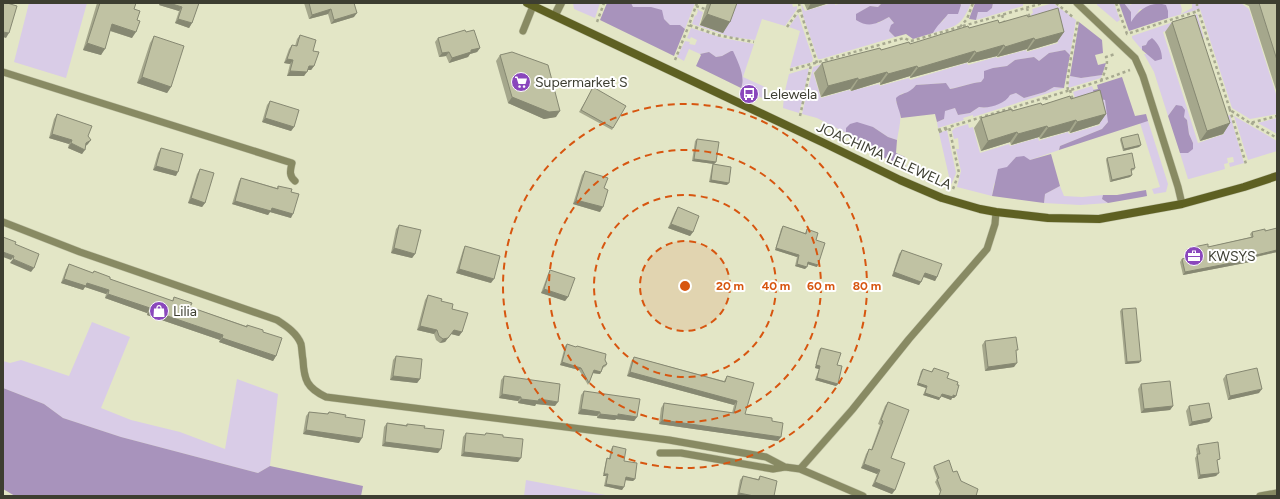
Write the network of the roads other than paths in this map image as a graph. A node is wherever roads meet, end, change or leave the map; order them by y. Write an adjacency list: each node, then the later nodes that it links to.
1 (561, 3): 4 (street)
2 (1077, 3): 9 (lane)
3 (530, 4): 4 (street, JOACHIMA LELEWELA); 5 (lane)
4 (555, 15): 10 (street, JOACHIMA LELEWELA)
5 (523, 31)
6 (3, 72): 8 (lane)
7 (1277, 176): 9 (street, JOACHIMA LELEWELA)
8 (295, 181)
9 (1182, 204): 10 (street, JOACHIMA LELEWELA)
10 (996, 212): 14 (lane)
11 (3, 222): 13 (lane)
12 (660, 453): 13 (lane)
13 (785, 467): 14 (lane)
14 (800, 469): 16 (lane)
15 (1277, 492): 17 (lane)
16 (862, 496)
17 (1260, 496)

